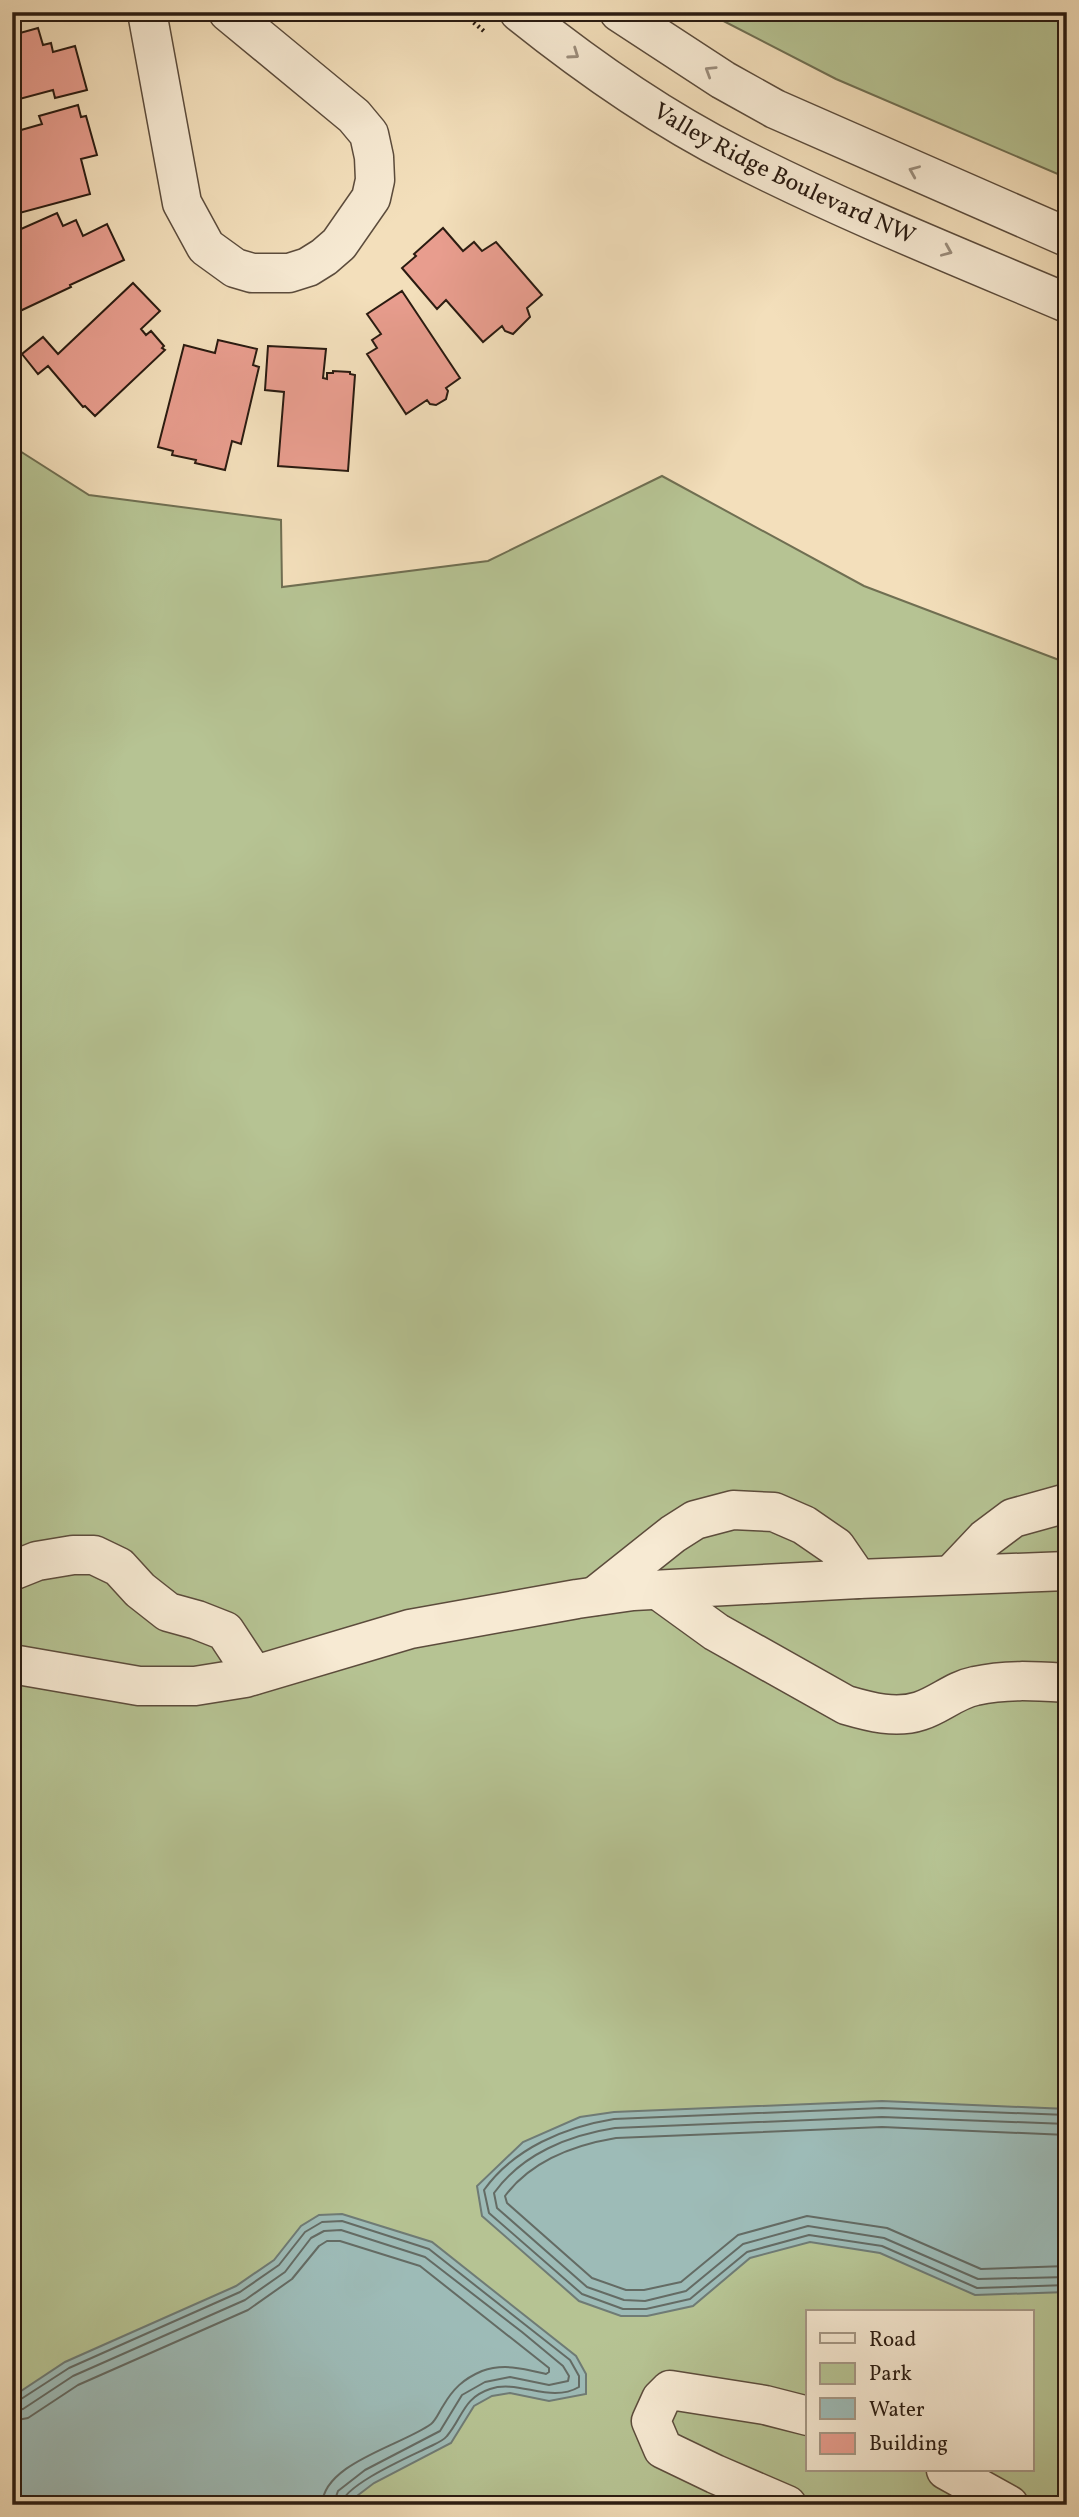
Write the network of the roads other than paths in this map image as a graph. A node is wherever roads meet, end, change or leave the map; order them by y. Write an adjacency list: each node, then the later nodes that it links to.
1 (148, 12): 2 (street)
2 (228, 12)
3 (519, 12): 6 (street, Valley Ridge Boulevard NW, one-way to 6)
4 (619, 12): 5 (street, one-way to 4)
5 (1067, 237)
6 (1067, 303)
7 (1067, 1503): 10 (street)
8 (12, 1571): 15 (street)
9 (1067, 1571): 10 (street)
10 (951, 1575): 11 (street)
11 (858, 1578): 12 (street); 13 (street)
12 (658, 1590): 13 (street); 16 (street)
13 (595, 1596): 15 (street)
14 (12, 1664): 15 (street)
15 (254, 1675)
16 (1067, 1683)
17 (806, 2415): 19 (street)
18 (950, 2472): 20 (street)
19 (787, 2505)
20 (1009, 2505)

